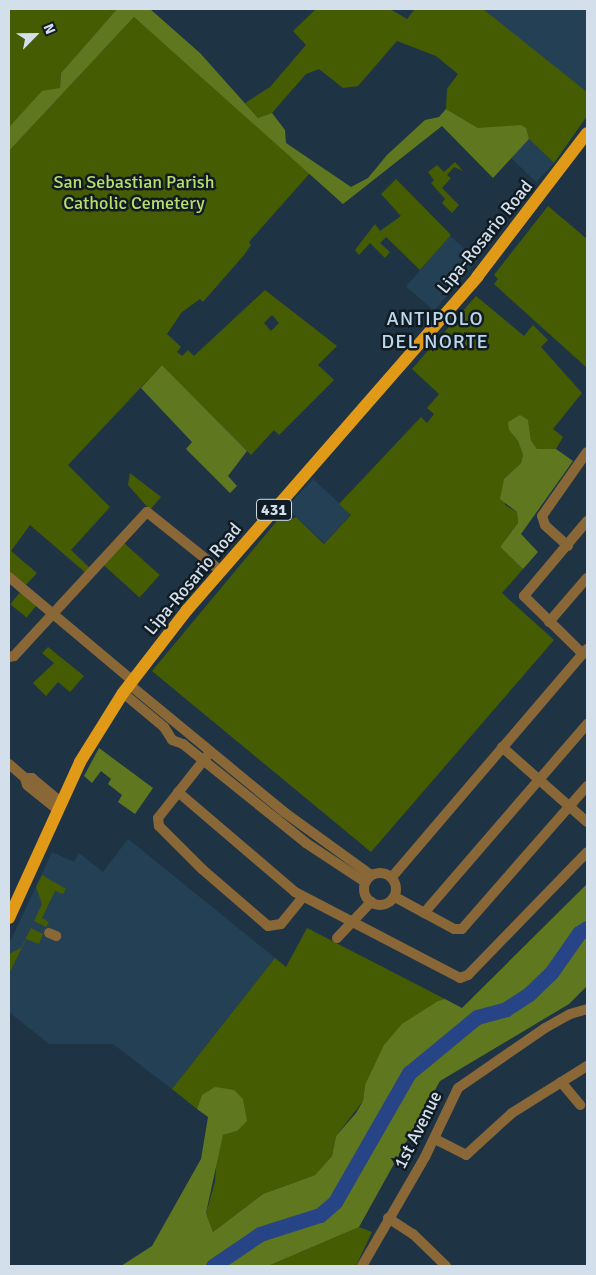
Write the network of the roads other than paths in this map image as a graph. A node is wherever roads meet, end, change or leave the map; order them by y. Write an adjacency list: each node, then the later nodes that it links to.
1 (587, 134): 5 (main road, Lipa-Rosario Road / 431)
2 (587, 452): 4 (street)
3 (587, 521): 4 (street)
4 (568, 546): 9 (street)
5 (221, 571): 8 (street); 12 (main road, Lipa-Rosario Road / 431)
6 (9, 577): 8 (street)
7 (587, 578): 9 (street)
8 (53, 615): 11 (street); 12 (street)
9 (549, 622): 10 (street)
10 (585, 652): 16 (street)
11 (9, 657)
12 (129, 686): 13 (street); 22 (main road, Lipa-Rosario Road / 431)
13 (168, 723): 15 (street); 15 (street)
14 (587, 724): 19 (street)
15 (186, 740): 17 (street)
16 (502, 748): 19 (street); 26 (street)
17 (206, 756): 21 (street); 27 (street)
18 (9, 764): 22 (street)
19 (538, 780): 23 (street); 31 (street)
20 (587, 786): 23 (street)
21 (178, 792): 28 (street); 28 (street)
22 (59, 806): 32 (main road, Lipa-Rosario Road / 431)
23 (569, 807): 24 (street); 31 (street)
24 (587, 822)
25 (587, 852): 33 (street)
26 (392, 878): 27 (street); 29 (street)
27 (368, 879): 30 (street)
28 (303, 897): 33 (street)
29 (395, 897): 30 (street); 31 (street)
30 (371, 902): 33 (street)
31 (424, 913)
32 (9, 918)
33 (350, 921): 34 (street)
34 (337, 938)
35 (587, 1009): 39 (street, 1st Avenue)
36 (587, 1066): 37 (street)
37 (562, 1082): 38 (street); 39 (street)
38 (580, 1105)
39 (435, 1139): 40 (street, 1st Avenue)
40 (388, 1218): 41 (street, 1st Avenue); 42 (street)
41 (362, 1266)
42 (446, 1266)

